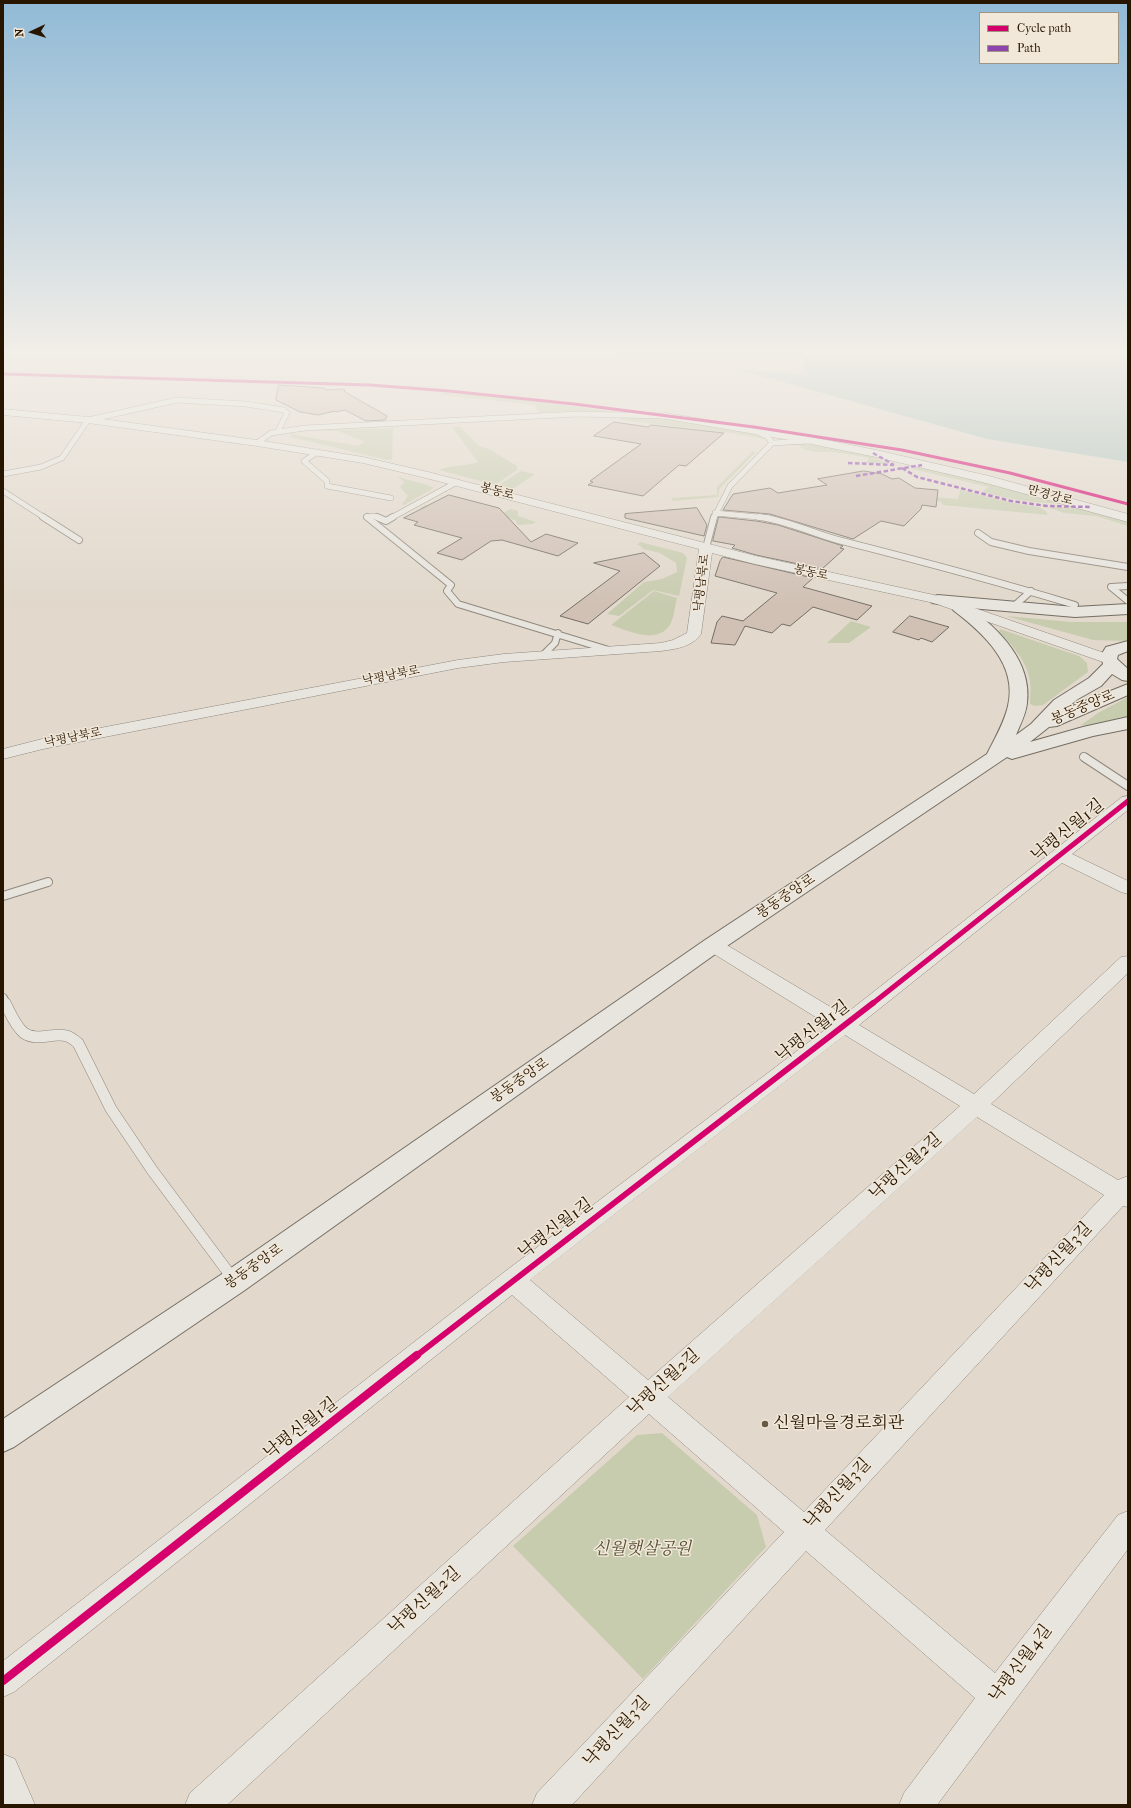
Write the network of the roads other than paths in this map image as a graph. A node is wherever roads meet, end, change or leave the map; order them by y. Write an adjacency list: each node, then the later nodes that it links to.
1 (76, 437): 10 (lane)
2 (216, 437): 7 (street, 봉동로)
3 (265, 437): 7 (lane)
4 (767, 437): 8 (lane)
5 (795, 437): 6 (street, 만경강로)
6 (810, 440): 8 (lane); 15 (street, 만경강로)
7 (258, 443): 9 (street, 봉동로)
8 (772, 443): 14 (lane)
9 (318, 452): 11 (street, 봉동로); 13 (lane)
10 (3, 474)
11 (457, 482): 18 (street, 봉동로); 28 (lane)
12 (3, 491): 17 (lane)
13 (391, 498)
14 (715, 513): 18 (lane); 21 (lane)
15 (1128, 518)
16 (978, 533): 19 (lane)
17 (79, 540)
18 (706, 548): 22 (street, 봉동로); 30 (street, 낙평남북로)
19 (1128, 567)
20 (1128, 586): 23 (lane)
21 (1031, 591): 24 (lane); 25 (lane)
22 (938, 600): 25 (street); 26 (street, 봉동로)
23 (1128, 601): 24 (street)
24 (1075, 605): 25 (street)
25 (1014, 606): 27 (street)
26 (959, 607): 29 (street, 봉동로); 32 (street, 봉동로); 38 (street)
27 (1128, 609)
28 (558, 633): 30 (lane); 31 (lane)
29 (1125, 646): 32 (street, 봉동중앙로)
30 (612, 651): 31 (street, 낙평남북로)
31 (543, 655): 37 (street, 낙평남북로)
32 (1110, 662): 33 (street, 봉동중앙로); 36 (street, 봉동중앙로)
33 (1128, 676)
34 (1128, 689): 36 (street, 봉동중앙로)
35 (1128, 723): 38 (street)
36 (1038, 728): 38 (street, 봉동중앙로)
37 (3, 754)
38 (995, 757): 46 (street, 봉동중앙로)
39 (1084, 757): 40 (lane)
40 (1128, 786)
41 (1128, 801): 42 (street, 낙평신월1길)
42 (1060, 855): 44 (street); 49 (street, 낙평신월1길)
43 (48, 882): 45 (lane)
44 (1128, 888)
45 (3, 896)
46 (714, 945): 49 (street); 53 (street, 봉동중앙로)
47 (1128, 962): 50 (street, 낙평신월2길)
48 (3, 998): 53 (lane)
49 (845, 1025): 50 (street); 52 (street, 낙평신월1길)
50 (976, 1105): 51 (street); 54 (street, 낙평신월2길)
51 (1126, 1192): 57 (street, 낙평신월3길)
52 (512, 1280): 54 (street); 58 (street, 낙평신월1길)
53 (235, 1281): 55 (street, 봉동중앙로)
54 (648, 1397): 57 (street); 62 (street, 낙평신월2길)
55 (3, 1437)
56 (1128, 1525): 59 (street, 낙평신월4길)
57 (804, 1530): 59 (street); 63 (street, 낙평신월3길)
58 (3, 1681)
59 (997, 1696): 64 (street, 낙평신월4길)
60 (3, 1771): 61 (street)
61 (18, 1805)
62 (202, 1805)
63 (549, 1805)
64 (916, 1805)

